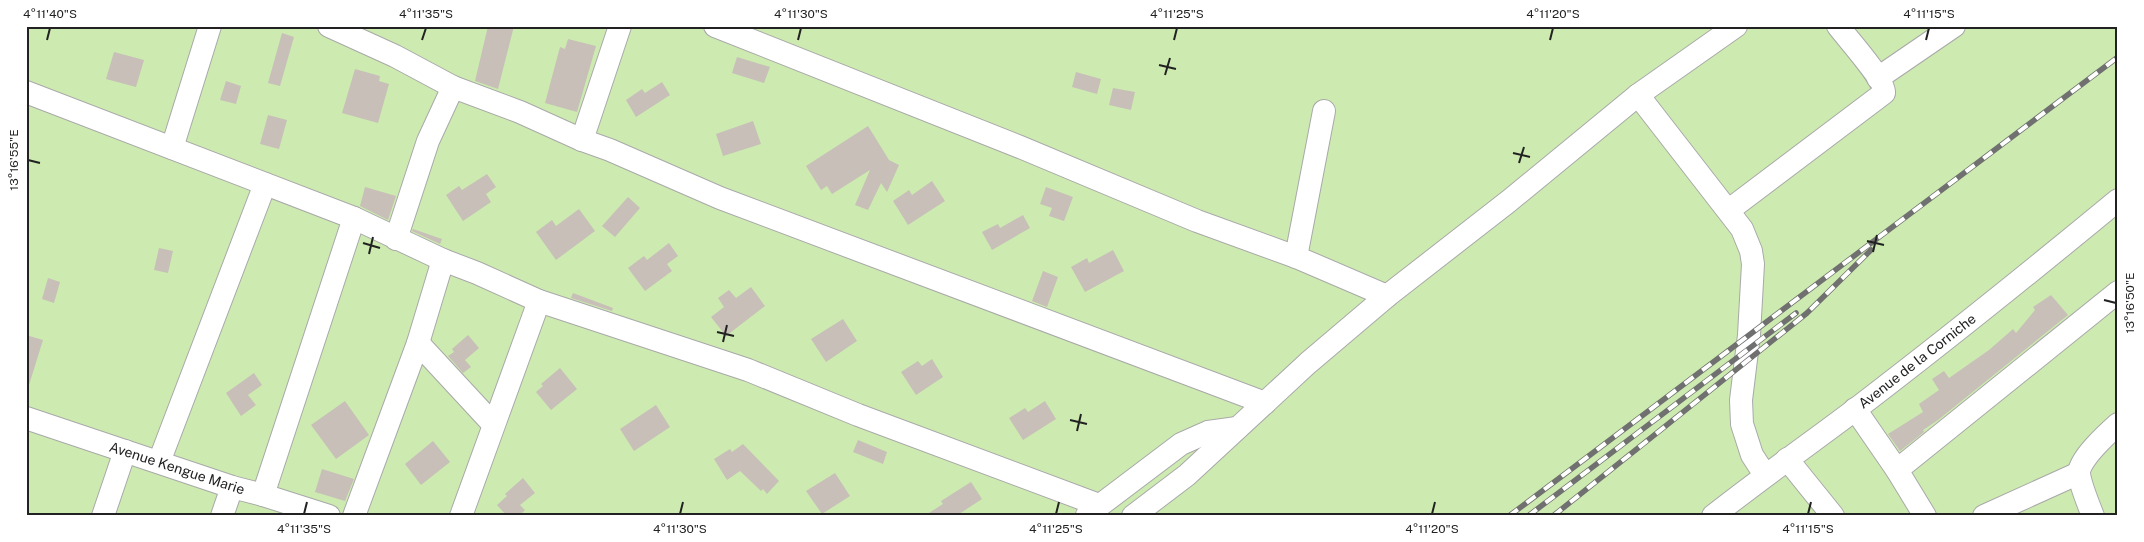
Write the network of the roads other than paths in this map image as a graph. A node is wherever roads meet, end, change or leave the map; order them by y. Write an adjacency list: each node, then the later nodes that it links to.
1 (210, 26): 16 (street)
2 (329, 26): 11 (street)
3 (620, 26): 15 (street)
4 (715, 26): 22 (street)
5 (1718, 26): 9 (street)
6 (1736, 26): 9 (street)
7 (1838, 26): 10 (street)
8 (1954, 26): 10 (street)
9 (1703, 51): 13 (street)
10 (1878, 78): 19 (street)
11 (453, 87): 15 (street); 21 (street)
12 (26, 92): 16 (street)
13 (1638, 95): 19 (street); 25 (street)
14 (1324, 111): 22 (street)
15 (582, 140): 28 (street)
16 (172, 148): 17 (street)
17 (265, 184): 20 (street); 36 (street)
18 (2118, 200): 29 (street, Avenue de la Corniche)
19 (1729, 210): 39 (street)
20 (354, 218): 21 (street); 41 (street)
21 (396, 239): 23 (street)
22 (1296, 257): 25 (street)
23 (443, 260): 26 (street); 27 (street)
24 (2118, 292): 37 (street)
25 (1387, 296): 28 (street)
26 (539, 301): 31 (street); 42 (street)
27 (418, 343): 31 (street); 46 (street)
28 (1265, 403): 33 (street)
29 (1855, 409): 35 (street, Avenue de la Corniche); 37 (street)
30 (26, 418): 34 (street, Avenue Kengue Marie)
31 (493, 424): 47 (street)
32 (2118, 424): 38 (street)
33 (1237, 428): 42 (street); 48 (street)
34 (126, 451): 36 (street, Avenue Kengue Marie); 43 (street)
35 (1787, 459): 39 (street, Avenue de la Corniche); 50 (street)
36 (158, 462): 40 (street, Avenue Kengue Marie)
37 (1898, 470): 51 (street)
38 (2079, 473): 52 (street); 53 (street)
39 (1764, 475): 49 (street, Avenue de la Corniche)
40 (232, 487): 41 (street, Avenue Kengue Marie); 44 (street)
41 (263, 495): 45 (street, Avenue Kengue Marie)
42 (1092, 510)
43 (103, 516)
44 (222, 516)
45 (329, 516)
46 (354, 516)
47 (461, 516)
48 (1133, 516)
49 (1713, 516)
50 (1833, 516)
51 (1925, 516)
52 (1984, 516)
53 (2093, 516)

